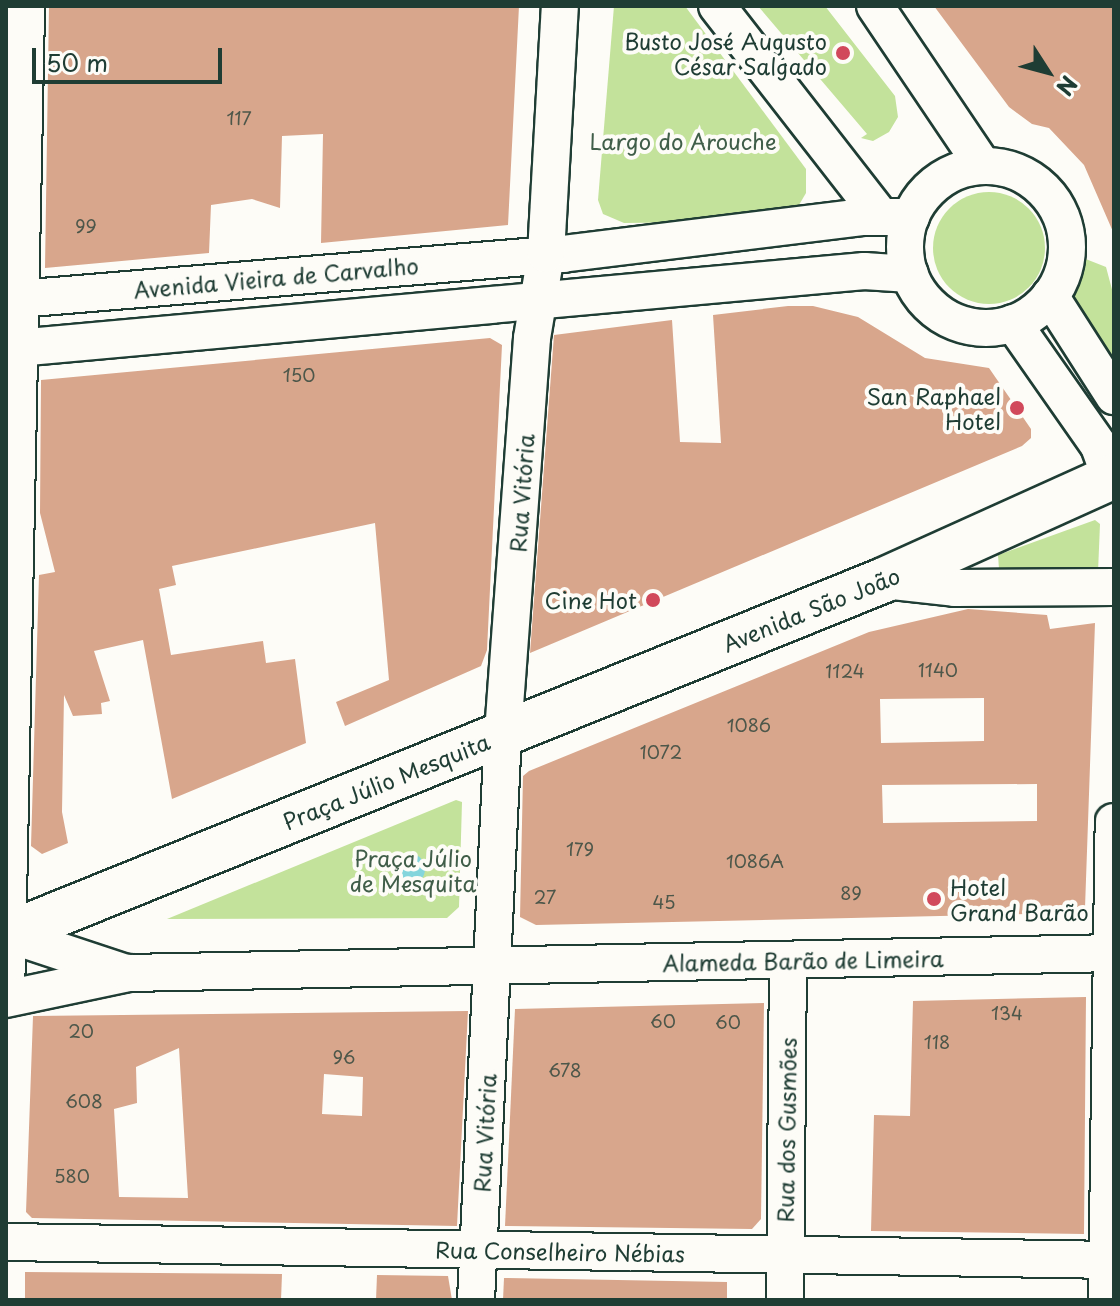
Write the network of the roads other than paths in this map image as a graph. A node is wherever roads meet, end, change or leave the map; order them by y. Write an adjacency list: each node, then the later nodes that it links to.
1 (26, 6): 10 (street)
2 (717, 6): 6 (street)
3 (875, 6): 5 (street)
4 (564, 16): 7 (street)
5 (983, 166): 6 (street); 9 (street)
6 (896, 217): 7 (street); 8 (street)
7 (546, 254): 10 (street, Avenida Vieira de Carvalho); 11 (street, Rua Vitória)
8 (910, 274): 11 (street); 12 (street)
9 (1050, 296): 12 (street); 14 (street)
10 (11, 300): 13 (street)
11 (537, 300): 13 (street, Avenida Vieira de Carvalho); 19 (street, Rua Vitória)
12 (1013, 323): 15 (street)
13 (11, 348): 18 (street)
14 (1114, 396)
15 (1112, 476): 16 (main road, Avenida São João)
16 (884, 580): 17 (street); 19 (main road, Avenida São João)
17 (1114, 587)
18 (9, 627): 21 (street)
19 (503, 733): 21 (main road, Praça Júlio Mesquita); 24 (street, Praça Júlio Mesquita)
20 (1114, 822): 22 (street)
21 (7, 934): 25 (street); 26 (street)
22 (1112, 953): 23 (street, Alameda Barão de Limeira); 30 (street)
23 (788, 960): 24 (street, Alameda Barão de Limeira); 29 (street, Rua dos Gusmões)
24 (493, 966): 25 (street); 28 (street, Rua Vitória)
25 (128, 973): 26 (street)
26 (6, 998)
27 (6, 1242): 28 (street, Rua Conselheiro Nébias)
28 (478, 1251): 29 (street, Rua Conselheiro Nébias); 31 (street, Rua Vitória)
29 (785, 1254): 30 (street, Rua Conselheiro Nébias); 32 (street, Rua dos Gusmões)
30 (1110, 1260): 33 (street)
31 (476, 1300)
32 (785, 1300)
33 (1107, 1300)

